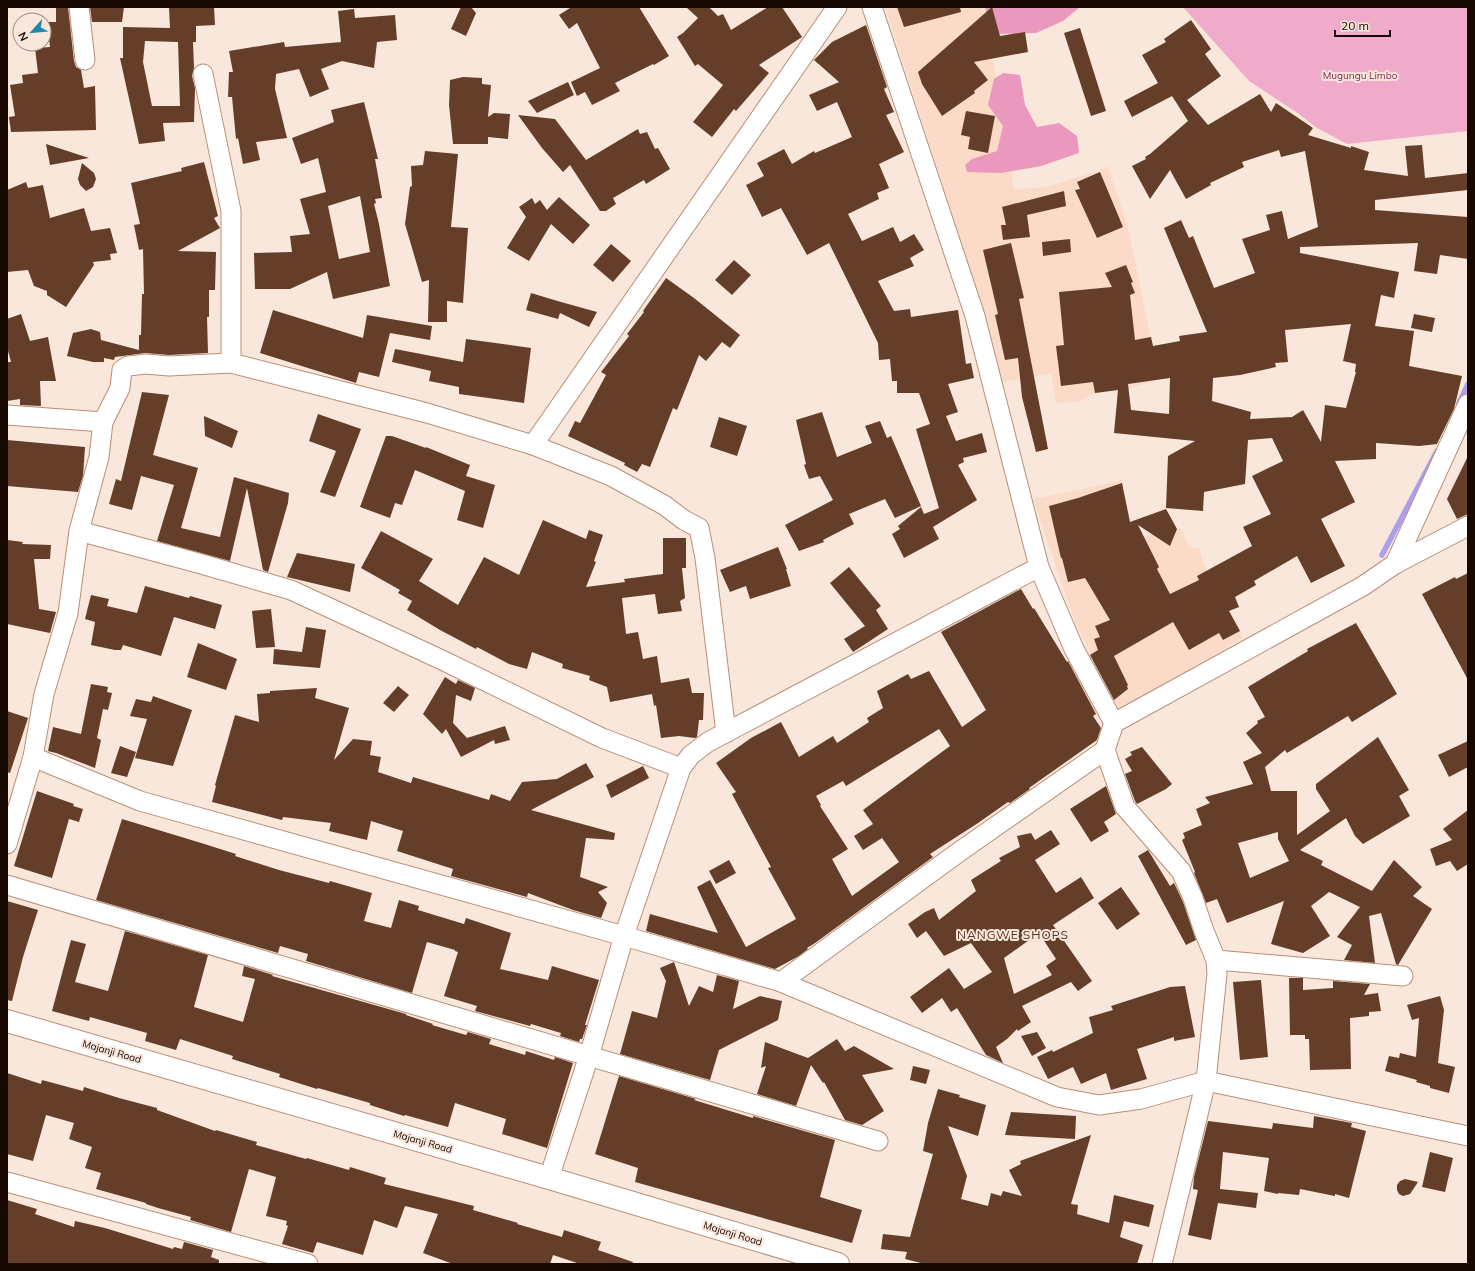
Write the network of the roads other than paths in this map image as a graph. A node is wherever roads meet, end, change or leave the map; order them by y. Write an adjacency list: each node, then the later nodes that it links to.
1 (79, 7): 4 (street)
2 (837, 7): 10 (street)
3 (872, 7): 14 (street)
4 (85, 60)
5 (203, 74): 6 (street)
6 (231, 363): 9 (street); 10 (street)
7 (1468, 404): 13 (street)
8 (7, 415): 9 (street)
9 (103, 422): 12 (street)
10 (533, 445): 16 (street)
11 (1468, 526): 13 (street)
12 (79, 531): 18 (street); 19 (street)
13 (1395, 564): 15 (street)
14 (1039, 566): 15 (street); 16 (street)
15 (1114, 723): 17 (street)
16 (726, 733): 19 (street)
17 (1105, 750): 23 (street); 25 (street)
18 (33, 757): 20 (street); 22 (street)
19 (681, 768): 22 (street)
20 (7, 844)
21 (7, 885): 27 (street)
22 (624, 936): 25 (street); 27 (street)
23 (1216, 960): 24 (street); 28 (street)
24 (1403, 976)
25 (781, 982): 28 (street)
26 (7, 1020): 31 (main road, Majanji Road)
27 (589, 1056): 30 (street); 31 (street)
28 (1206, 1081): 29 (street); 35 (street)
29 (1468, 1136)
30 (878, 1141)
31 (549, 1178): 33 (main road, Majanji Road)
32 (7, 1182): 34 (street)
33 (825, 1262)
34 (308, 1264)
35 (1162, 1264)

